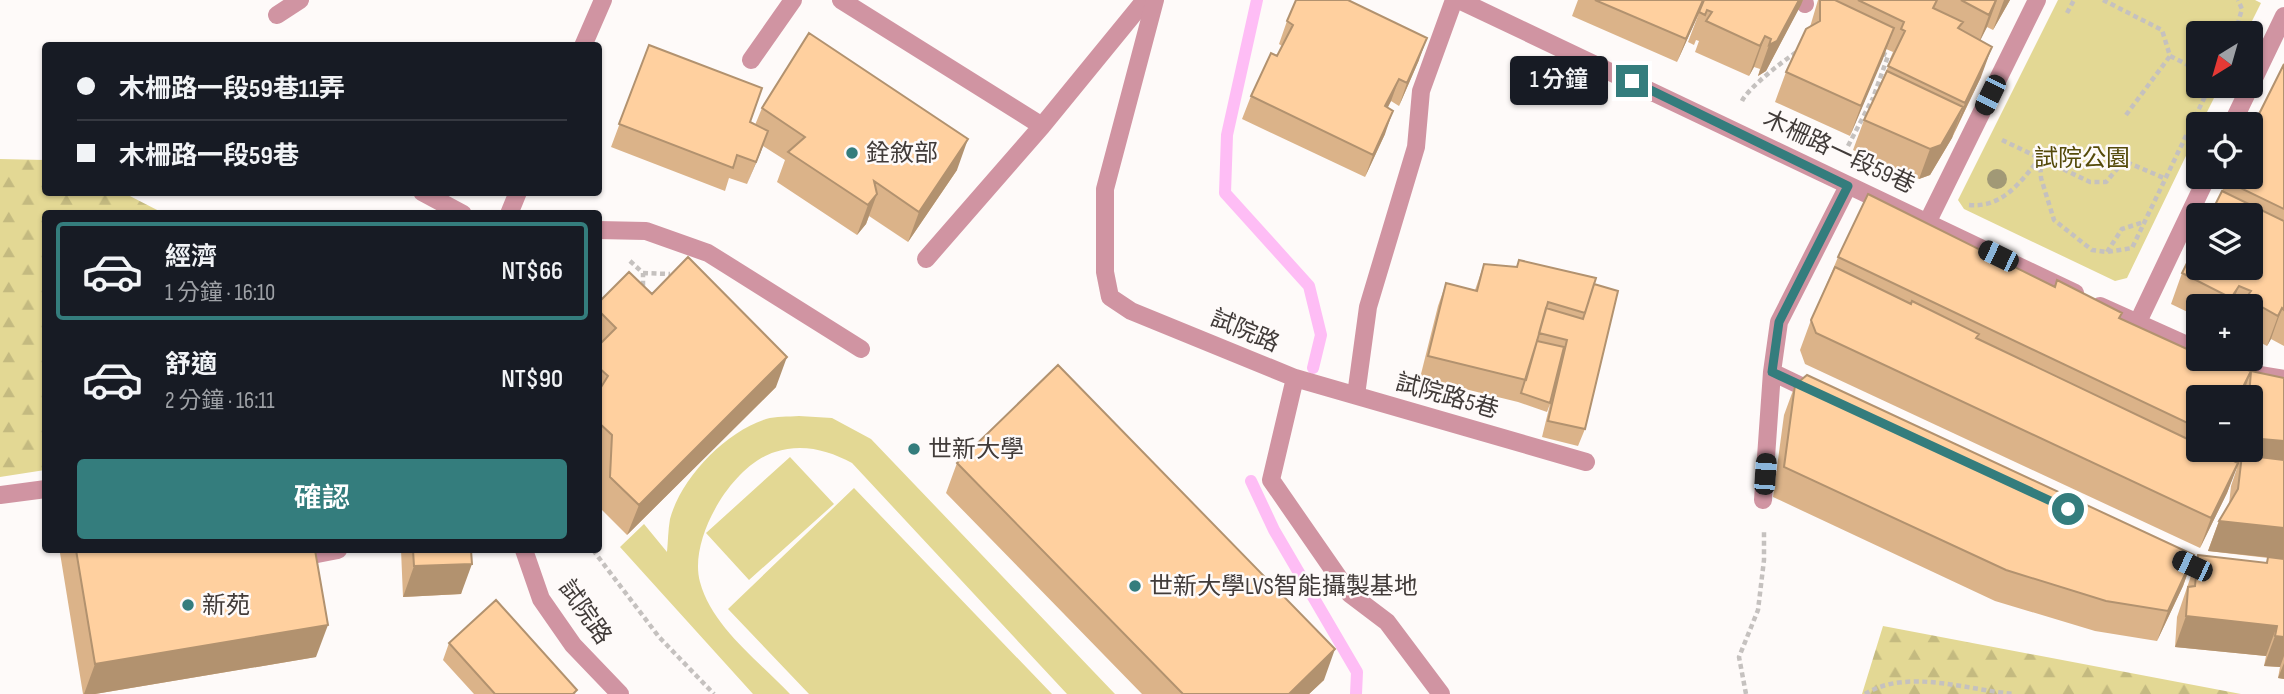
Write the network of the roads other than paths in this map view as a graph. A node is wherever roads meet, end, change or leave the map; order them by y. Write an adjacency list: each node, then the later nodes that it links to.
1 (300, 0): 9 (street)
2 (603, 0): 11 (street)
3 (793, 0): 12 (street)
4 (841, 0): 14 (street)
5 (1145, 0): 14 (street)
6 (1155, 0): 27 (street, 試院路)
7 (1457, 0): 15 (street, 木柵路一段59巷); 29 (street)
8 (2036, 0): 19 (street)
9 (277, 15)
10 (2284, 16): 13 (street)
11 (585, 42)
12 (751, 60)
13 (2238, 112)
14 (1042, 127): 21 (street)
15 (1848, 186): 19 (street, 木柵路一段59巷); 26 (street)
16 (2201, 189): 22 (street)
17 (429, 196): 18 (street)
18 (456, 210)
19 (1928, 221): 22 (street, 木柵路一段59巷)
20 (602, 230): 24 (street)
21 (926, 259)
22 (2137, 324): 23 (street, 木柵路一段59巷)
23 (2186, 345)
24 (861, 349)
25 (2244, 371): 28 (street)
26 (1772, 372): 30 (street); 34 (street)
27 (1295, 378): 29 (street, 試院路5巷); 39 (street, 試院路)
28 (2284, 379)
29 (1356, 395): 31 (street, 試院路5巷)
30 (1834, 401)
31 (1586, 462)
32 (42, 490): 33 (street)
33 (0, 495)
34 (1763, 500)
35 (322, 553): 37 (street)
36 (525, 553): 38 (street, 試院路)
37 (307, 556)
38 (620, 694)
39 (1441, 694)

